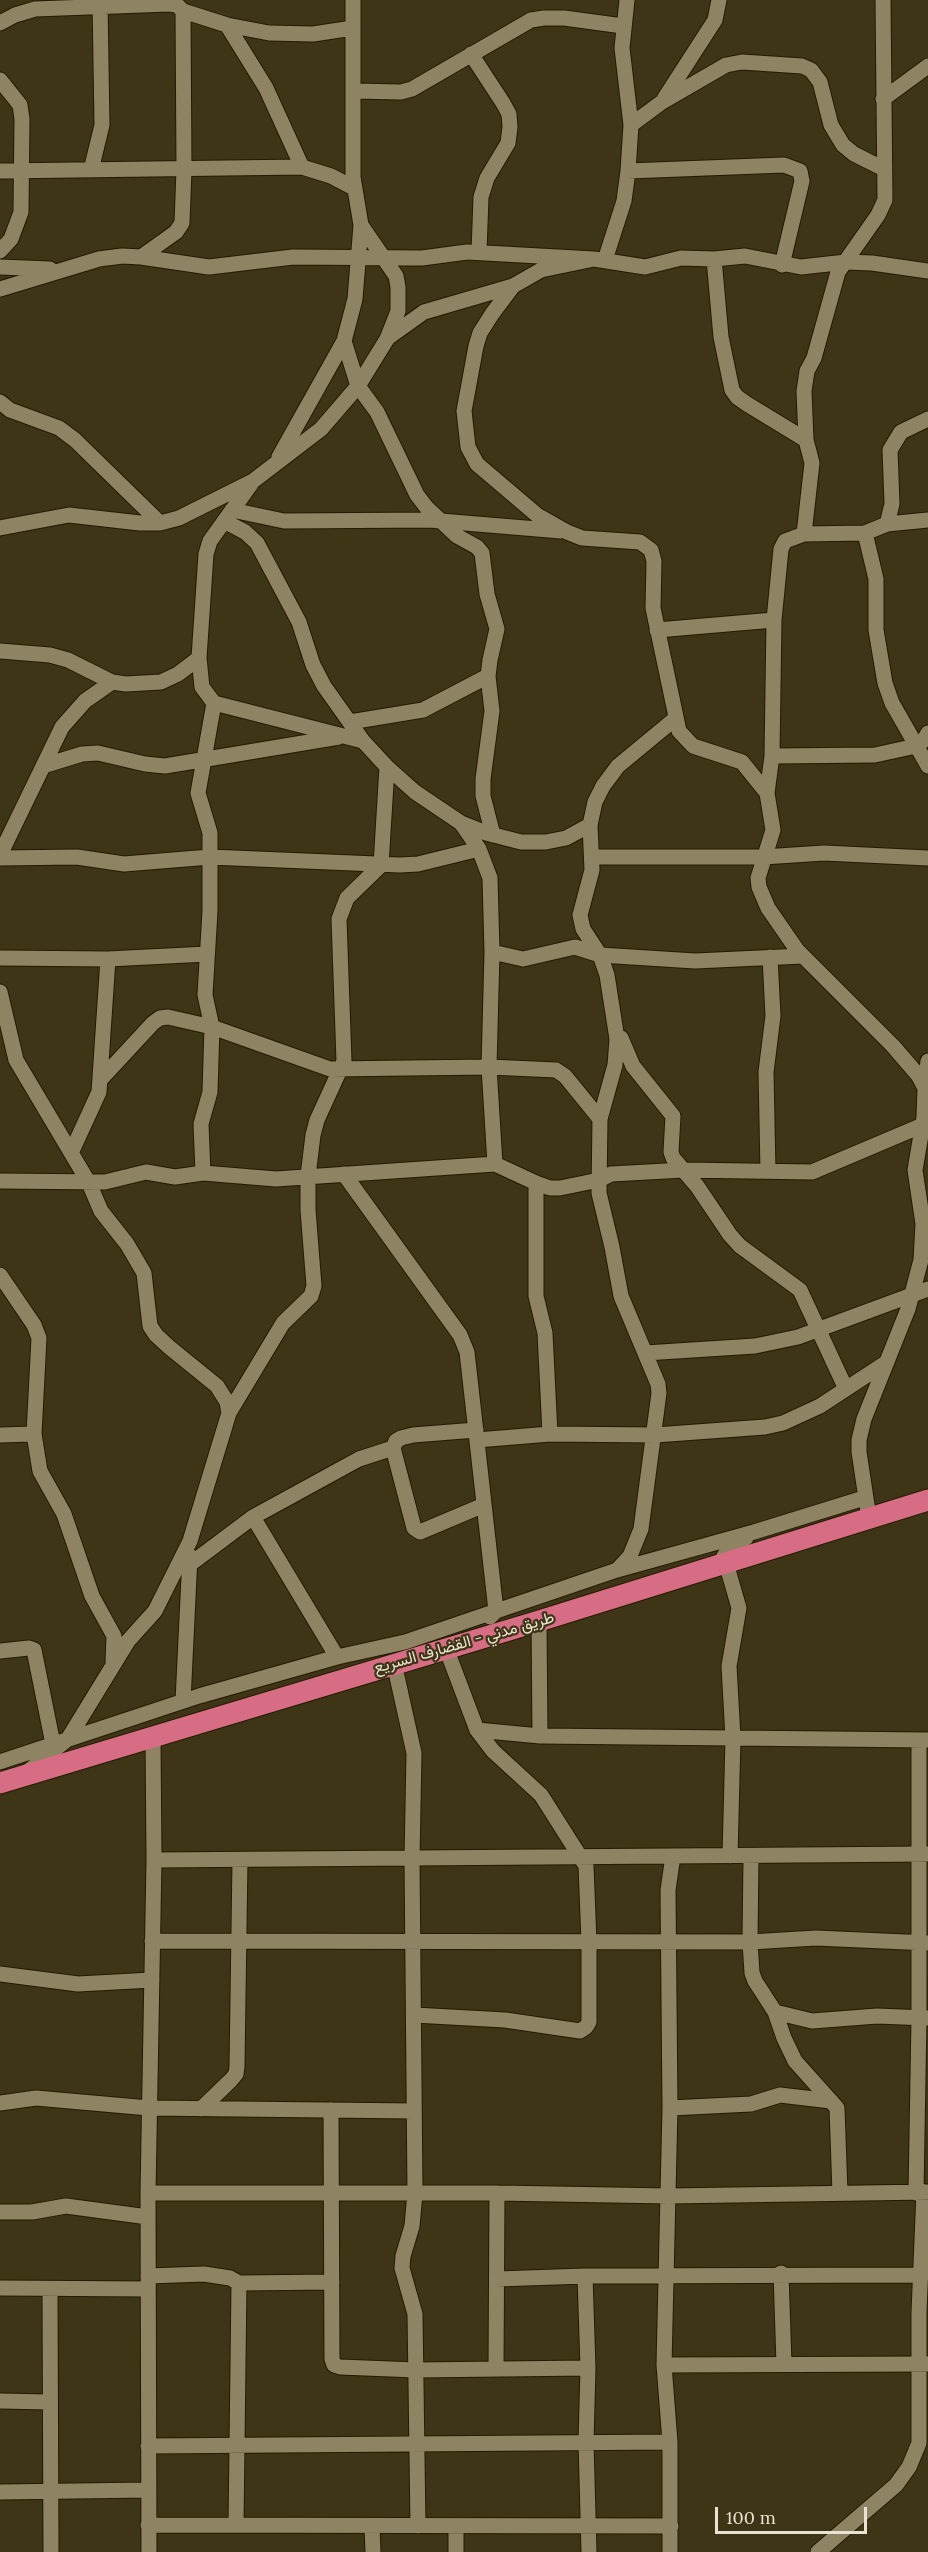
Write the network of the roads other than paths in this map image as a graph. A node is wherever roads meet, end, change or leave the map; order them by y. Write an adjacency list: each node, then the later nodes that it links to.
1 (353, 0): 12 (street)
2 (627, 0): 11 (street)
3 (729, 0): 7 (street)
4 (883, 0): 17 (street)
5 (99, 3): 6 (street); 8 (street); 21 (street)
6 (49, 4): 9 (street)
7 (719, 6): 18 (street)
8 (183, 11): 10 (street); 22 (street)
9 (0, 23)
10 (227, 25): 12 (street); 20 (street)
11 (623, 26): 13 (street); 19 (street)
12 (353, 28): 16 (street)
13 (471, 54): 16 (street); 30 (street)
14 (928, 66): 17 (street)
15 (0, 80): 25 (street)
16 (354, 91): 27 (street)
17 (884, 99): 23 (street)
18 (662, 102): 19 (street); 23 (street)
19 (632, 124): 26 (street)
20 (302, 167): 22 (street); 27 (street)
21 (91, 170): 22 (street); 25 (street)
22 (184, 170): 31 (street)
23 (884, 170): 36 (street)
24 (0, 171): 25 (street)
25 (21, 171): 29 (street)
26 (628, 171): 34 (street); 37 (street)
27 (354, 188): 28 (street)
28 (361, 225): 32 (street); 33 (street)
29 (0, 250)
30 (479, 252): 33 (street); 34 (street)
31 (141, 256): 32 (street); 39 (street)
32 (358, 256): 33 (street); 44 (street)
33 (386, 259): 43 (street)
34 (600, 259): 35 (street); 41 (street)
35 (714, 259): 37 (street); 48 (street)
36 (846, 262): 37 (street); 40 (street); 48 (street)
37 (782, 265)
38 (0, 267): 39 (street)
39 (59, 270): 42 (street)
40 (928, 271)
41 (513, 286): 43 (street); 57 (street)
42 (0, 289)
43 (387, 339): 45 (street)
44 (344, 341): 45 (street); 49 (street)
45 (358, 386): 49 (street); 53 (street)
46 (0, 402): 54 (street)
47 (928, 419): 55 (street)
48 (806, 440): 59 (street)
49 (276, 462): 50 (street)
50 (253, 481): 51 (street); 54 (street)
51 (228, 516): 53 (street); 63 (street); 68 (street)
52 (928, 520): 55 (street)
53 (444, 521): 57 (street); 64 (street)
54 (160, 523): 56 (street)
55 (887, 524): 58 (street)
56 (0, 528)
57 (567, 532): 61 (street)
58 (865, 533): 59 (street); 70 (street)
59 (804, 534): 60 (street)
60 (774, 620): 61 (street); 71 (street)
61 (657, 630): 67 (street)
62 (0, 651): 65 (street)
63 (199, 658): 65 (street); 66 (street)
64 (488, 676): 68 (street); 79 (street)
65 (112, 682): 73 (street)
66 (214, 704): 68 (street); 72 (street)
67 (676, 718): 76 (street); 78 (street)
68 (347, 729): 72 (street); 75 (street)
69 (928, 733): 70 (street)
70 (916, 746): 71 (street); 74 (street)
71 (772, 756): 76 (street)
72 (204, 760): 73 (street); 82 (street)
73 (44, 766): 81 (street)
74 (928, 766)
75 (387, 767): 77 (street); 86 (street)
76 (767, 793): 84 (street)
77 (461, 823): 79 (street); 80 (street)
78 (590, 825): 79 (street); 83 (street)
79 (493, 835)
80 (479, 849): 86 (street); 87 (street)
81 (0, 856): 82 (street)
82 (210, 857): 86 (street); 88 (street)
83 (592, 857): 84 (street); 89 (street)
84 (763, 857): 85 (street); 90 (street)
85 (928, 858)
86 (381, 865): 100 (street)
87 (492, 952): 89 (street); 99 (street)
88 (207, 954): 93 (street); 95 (street)
89 (600, 955): 91 (street); 96 (street)
90 (803, 956): 91 (street); 102 (street)
91 (770, 957): 108 (street)
92 (0, 958): 93 (street)
93 (108, 959): 101 (street)
94 (0, 992): 97 (street)
95 (212, 1027): 100 (street); 101 (street); 109 (street)
96 (615, 1028): 103 (street); 107 (street)
97 (5, 1041): 105 (street)
98 (928, 1061): 102 (street)
99 (489, 1067): 100 (street); 103 (street); 106 (street)
100 (342, 1070): 111 (street)
101 (102, 1078): 105 (street)
102 (926, 1091): 104 (street)
103 (600, 1119): 112 (street)
104 (923, 1125): 108 (street); 118 (street)
105 (71, 1153): 114 (street)
106 (495, 1164): 110 (street); 115 (street)
107 (684, 1170): 108 (street); 112 (street); 119 (street)
108 (768, 1171)
109 (203, 1173): 111 (street); 114 (street)
110 (344, 1174): 111 (street); 127 (street)
111 (308, 1176): 123 (street)
112 (599, 1180): 115 (street); 120 (street)
113 (0, 1181): 114 (street)
114 (89, 1183): 123 (street)
115 (536, 1183): 125 (street)
116 (0, 1275): 124 (street)
117 (928, 1289): 118 (street)
118 (912, 1294): 119 (street); 121 (street)
119 (820, 1330): 120 (street); 122 (street)
120 (645, 1353): 128 (street)
121 (887, 1362): 122 (street); 132 (street)
122 (846, 1389): 128 (street)
123 (229, 1413): 135 (street)
124 (34, 1434): 126 (street); 145 (street)
125 (550, 1434): 127 (street); 128 (street)
126 (0, 1435)
127 (477, 1435): 129 (street); 131 (street)
128 (655, 1435): 138 (street)
129 (393, 1448): 131 (street); 133 (street)
130 (928, 1500): 132 (highway, طريق مدني - القضارف السريع)
131 (484, 1505): 139 (street)
132 (866, 1508): 134 (street); 136 (highway, طريق مدني - القضارف السريع)
133 (253, 1517): 137 (street); 143 (street)
134 (754, 1532): 136 (street); 138 (street)
135 (190, 1541): 137 (street); 145 (street)
136 (724, 1562): 140 (highway, طريق مدني - القضارف السريع); 150 (street)
137 (189, 1565): 146 (street)
138 (617, 1570): 139 (street)
139 (496, 1611): 141 (street); 143 (street)
140 (539, 1621): 141 (highway, طريق مدني - القضارف السريع); 148 (street)
141 (454, 1645): 144 (highway, طريق مدني - القضارف السريع); 147 (street)
142 (0, 1651): 153 (street)
143 (338, 1657): 146 (street)
144 (394, 1663): 149 (highway, طريق مدني - القضارف السريع); 162 (street)
145 (113, 1665): 151 (street)
146 (183, 1701): 151 (street)
147 (477, 1730): 148 (street); 161 (street)
148 (540, 1736): 150 (street)
149 (153, 1737): 155 (highway, طريق مدني - القضارف السريع); 163 (street)
150 (733, 1738): 152 (street); 159 (street)
151 (68, 1739): 153 (street); 155 (street)
152 (924, 1740): 157 (street)
153 (53, 1744): 154 (street)
154 (0, 1762)
155 (22, 1776): 156 (highway, طريق مدني - القضارف السريع)
156 (0, 1782)
157 (923, 1854): 160 (street); 171 (street)
158 (673, 1856): 159 (street); 161 (street); 169 (street)
159 (730, 1856): 160 (street)
160 (751, 1856): 170 (street)
161 (580, 1857): 162 (street); 168 (street)
162 (412, 1858): 164 (street); 167 (street)
163 (154, 1860): 164 (street); 165 (street)
164 (240, 1860): 166 (street)
165 (152, 1941): 166 (street); 173 (street)
166 (238, 1941): 167 (street); 181 (street)
167 (412, 1942): 168 (street); 175 (street)
168 (589, 1942): 169 (street); 175 (street)
169 (669, 1942): 170 (street); 180 (street)
170 (750, 1942): 171 (street); 174 (street)
171 (924, 1943): 176 (street)
172 (0, 1974): 173 (street)
173 (152, 1980): 179 (street)
174 (775, 2012): 176 (street); 177 (street)
175 (414, 2014): 183 (street)
176 (924, 2018): 184 (street)
177 (831, 2101): 180 (street); 189 (street)
178 (0, 2103): 179 (street)
179 (149, 2108): 181 (street); 185 (street)
180 (670, 2108): 190 (street)
181 (201, 2109): 182 (street)
182 (331, 2110): 183 (street); 186 (street)
183 (414, 2111): 187 (street)
184 (923, 2192): 189 (street); 195 (street)
185 (148, 2193): 186 (street); 192 (street)
186 (330, 2193): 187 (street); 198 (street)
187 (415, 2193): 188 (street); 208 (street)
188 (496, 2193): 190 (street); 197 (street)
189 (840, 2193): 190 (street)
190 (669, 2196): 194 (street)
191 (0, 2212): 192 (street)
192 (148, 2217): 199 (street)
193 (781, 2273): 194 (street); 195 (street); 203 (street)
194 (668, 2274): 196 (street); 205 (street)
195 (922, 2275): 204 (street)
196 (585, 2276): 197 (street); 206 (street)
197 (497, 2278): 207 (street)
198 (332, 2282): 200 (street); 208 (street)
199 (148, 2283): 200 (street); 202 (street); 216 (street)
200 (239, 2283): 215 (street)
201 (0, 2288): 202 (street)
202 (50, 2289): 210 (street)
203 (784, 2364): 204 (street); 205 (street)
204 (924, 2364): 213 (street)
205 (664, 2366): 212 (street)
206 (588, 2368): 207 (street); 211 (street)
207 (496, 2369): 208 (street)
208 (416, 2370): 214 (street)
209 (0, 2401): 210 (street)
210 (49, 2402): 219 (street)
211 (586, 2442): 212 (street); 214 (street); 225 (street)
212 (670, 2442): 226 (street)
213 (923, 2443): 233 (street)
214 (417, 2444): 215 (street); 223 (street)
215 (237, 2445): 216 (street); 221 (street)
216 (148, 2446): 217 (street)
217 (148, 2490): 219 (street); 220 (street)
218 (0, 2492): 219 (street)
219 (49, 2492): 227 (street)
220 (148, 2525): 221 (street); 228 (street)
221 (236, 2525): 222 (street)
222 (372, 2526): 223 (street); 229 (street)
223 (418, 2526): 224 (street)
224 (456, 2526): 225 (street); 230 (street)
225 (589, 2526): 226 (street); 231 (street)
226 (671, 2526): 232 (street)
227 (51, 2552)
228 (148, 2552)
229 (373, 2552)
230 (456, 2552)
231 (589, 2552)
232 (670, 2552)
233 (818, 2552)

